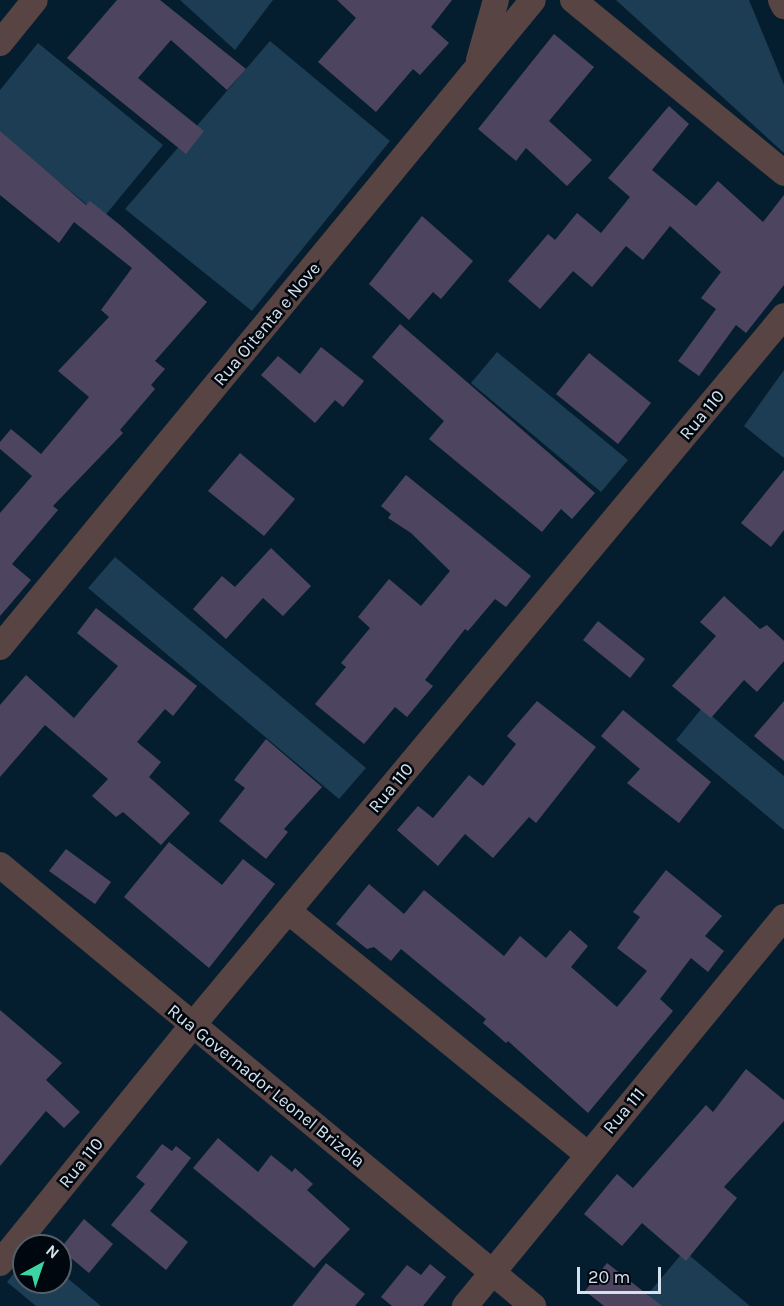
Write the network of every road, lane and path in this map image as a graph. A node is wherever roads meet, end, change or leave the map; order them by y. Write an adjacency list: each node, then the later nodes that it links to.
1 (35, 0): 7 (street)
2 (496, 0): 8 (street)
3 (533, 0): 8 (street, Rua Oitenta e Nove)
4 (573, 0): 9 (street)
5 (781, 0): 6 (street)
6 (784, 6)
7 (0, 43)
8 (476, 72): 11 (street, Rua Oitenta e Nove)
9 (784, 173)
10 (784, 316): 13 (street, Rua 110)
11 (0, 647)
12 (0, 865): 15 (street, Rua Governador Leonel Brizola)
13 (288, 911): 15 (street, Rua 110); 16 (street)
14 (784, 917): 16 (street, Rua 111)
15 (192, 1026): 17 (street, Rua 110); 18 (street, Rua Governador Leonel Brizola)
16 (588, 1155): 18 (street, Rua 111)
17 (0, 1263)
18 (493, 1272): 19 (street, Rua 111); 20 (street, Rua Governador Leonel Brizola)
19 (465, 1306)
20 (532, 1306)

